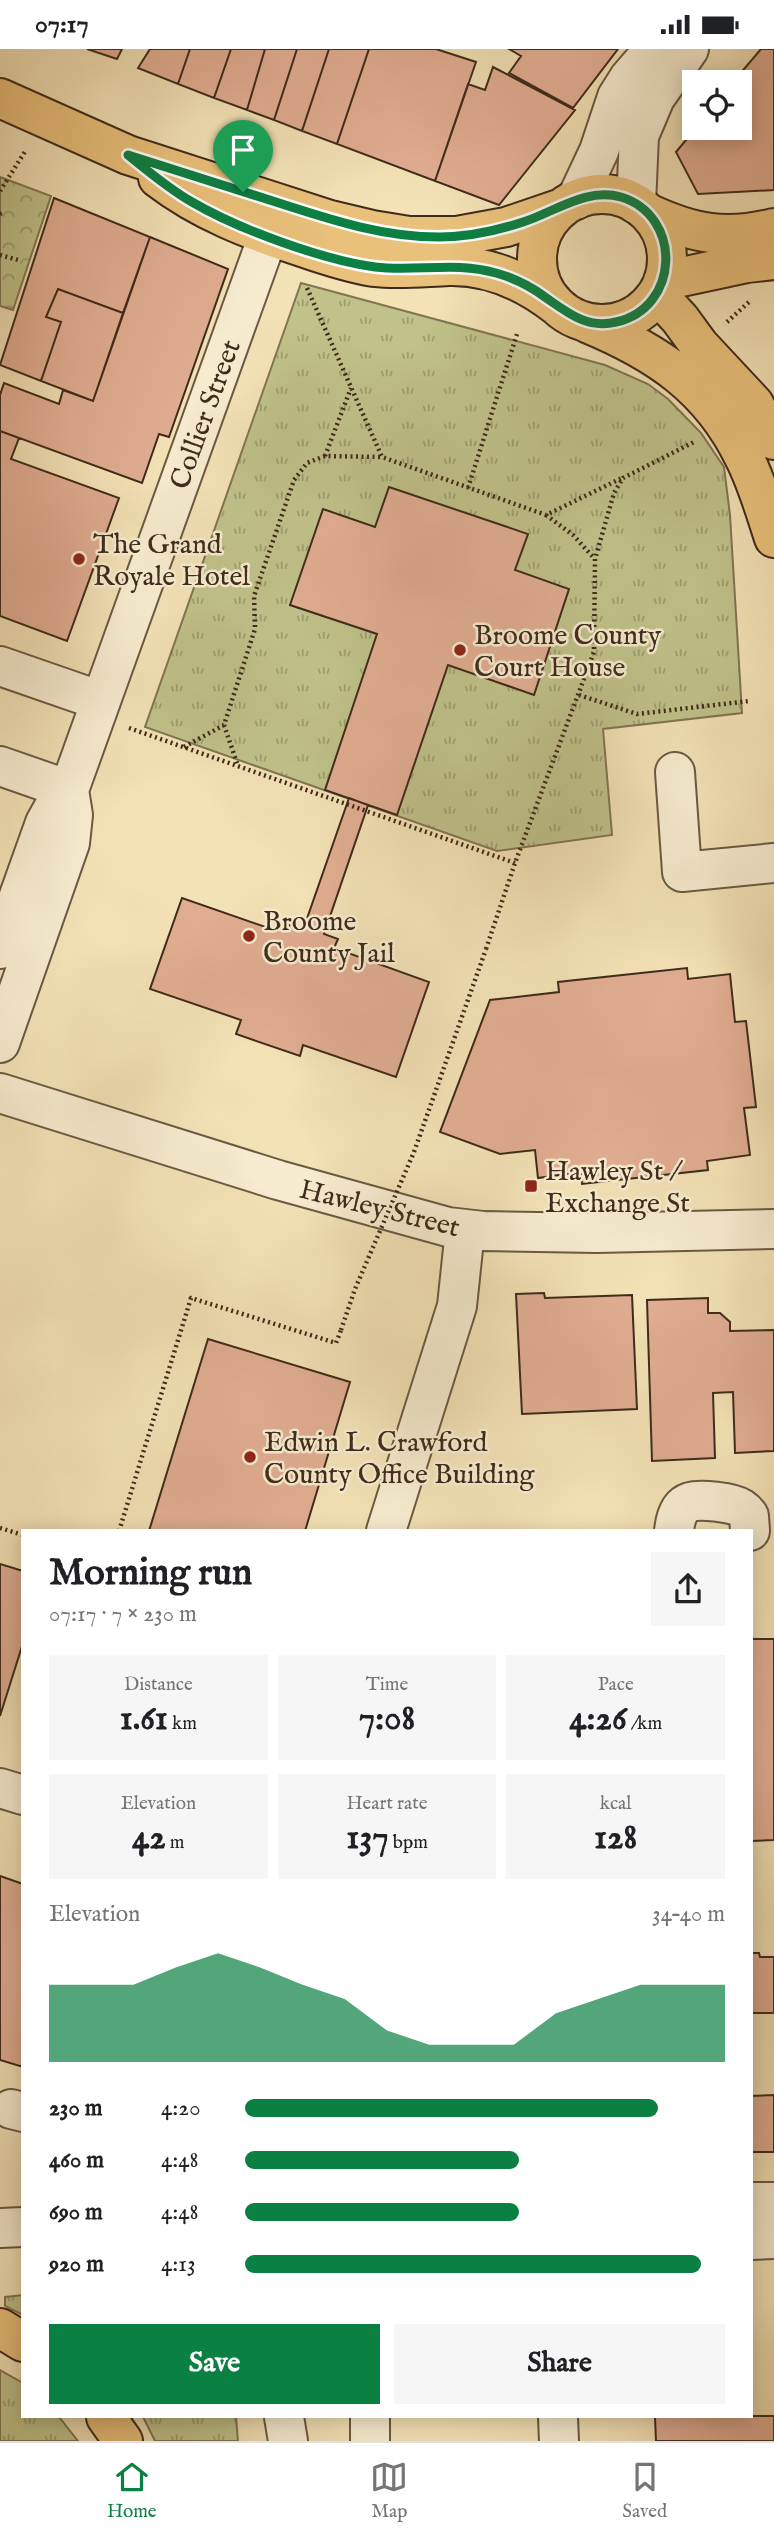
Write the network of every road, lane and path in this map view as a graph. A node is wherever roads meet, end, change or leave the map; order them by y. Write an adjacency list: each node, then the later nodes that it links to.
1 (653, 49): 7 (street)
2 (689, 49): 8 (street)
3 (0, 98): 4 (main road)
4 (47, 118): 5 (main road); 6 (path)
5 (128, 155): 7 (main road); 10 (main road)
6 (0, 191)
7 (569, 204): 8 (main road); 17 (main road)
8 (642, 209): 9 (main road); 15 (main road)
9 (774, 228)
10 (268, 236): 17 (main road); 33 (street, Collier Street)
11 (0, 255): 12 (path)
12 (18, 260)
13 (774, 260): 15 (main road)
14 (306, 287): 20 (path)
15 (660, 287): 17 (main road); 21 (main road)
16 (750, 300): 18 (path)
17 (569, 314): 28 (main road)
18 (721, 327)
19 (517, 334): 26 (path)
20 (351, 387): 23 (path); 24 (path)
21 (774, 440)
22 (695, 442): 25 (path)
23 (325, 456): 24 (path); 34 (path)
24 (382, 457): 26 (path)
25 (623, 478): 27 (path); 29 (path)
26 (468, 488): 27 (path)
27 (546, 515): 29 (path)
28 (774, 538)
29 (595, 559): 31 (path)
30 (0, 666): 33 (street)
31 (579, 695): 32 (path); 40 (path)
32 (750, 701)
33 (98, 709): 35 (path); 39 (street, Collier Street)
34 (224, 725): 35 (path); 37 (path)
35 (184, 747): 37 (path)
36 (0, 766): 39 (street)
37 (239, 766): 40 (path)
38 (675, 772): 41 (street)
39 (69, 790): 42 (street, Collier Street); 44 (street, Collier Street)
40 (515, 863): 49 (path, bridge)
41 (774, 863)
42 (14, 865): 43 (street, Collier Street)
43 (0, 949)
44 (0, 1043)
45 (0, 1093): 47 (street, Hawley Street)
46 (774, 1229): 47 (street, Hawley Street)
47 (465, 1230): 50 (street)
48 (0, 1528): 53 (path)
49 (120, 1529)
50 (387, 1529)
51 (674, 1529): 52 (street)
52 (750, 1529)
53 (21, 1534)
54 (0, 1788): 55 (street)
55 (21, 1794)
56 (753, 2202): 57 (street)
57 (774, 2202)
58 (21, 2227): 59 (street)
59 (0, 2228)
60 (774, 2239): 61 (street)
61 (753, 2240)
62 (21, 2253): 63 (street)
63 (0, 2254)
64 (0, 2328): 65 (main road)
65 (21, 2341)
66 (107, 2418): 70 (main road)
67 (284, 2418): 71 (street)
68 (370, 2418): 72 (street)
69 (558, 2418): 73 (street)
70 (123, 2441)
71 (288, 2441)
72 (370, 2441)
73 (559, 2441)

